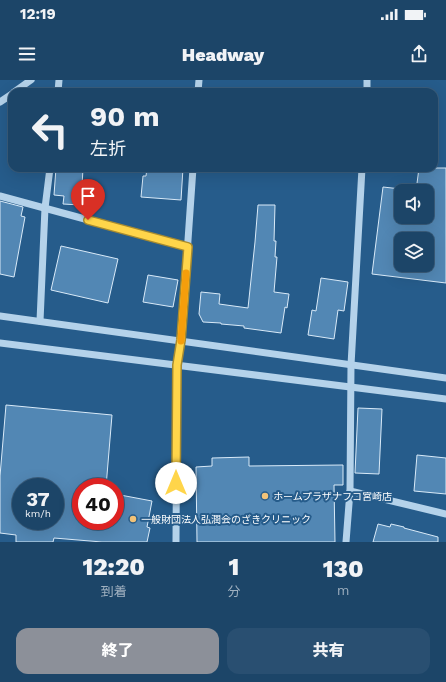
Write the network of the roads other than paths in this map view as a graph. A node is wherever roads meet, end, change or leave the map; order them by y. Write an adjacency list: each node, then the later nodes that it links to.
1 (31, 80): 2 (street)
2 (20, 88)
3 (50, 172): 7 (street)
4 (193, 172): 8 (street)
5 (362, 172): 13 (street)
6 (0, 196): 7 (street)
7 (45, 208): 8 (street); 10 (street)
8 (188, 247): 11 (street)
9 (0, 316): 10 (street)
10 (40, 322): 11 (street)
11 (181, 340): 13 (street); 14 (street)
12 (0, 343): 14 (street)
13 (351, 364): 15 (street); 16 (street)
14 (177, 365): 16 (street); 20 (street)
15 (446, 378)
16 (351, 387): 17 (street); 18 (street)
17 (446, 399)
18 (350, 491): 19 (street); 21 (street)
19 (446, 514)
20 (176, 542)
21 (346, 542)

